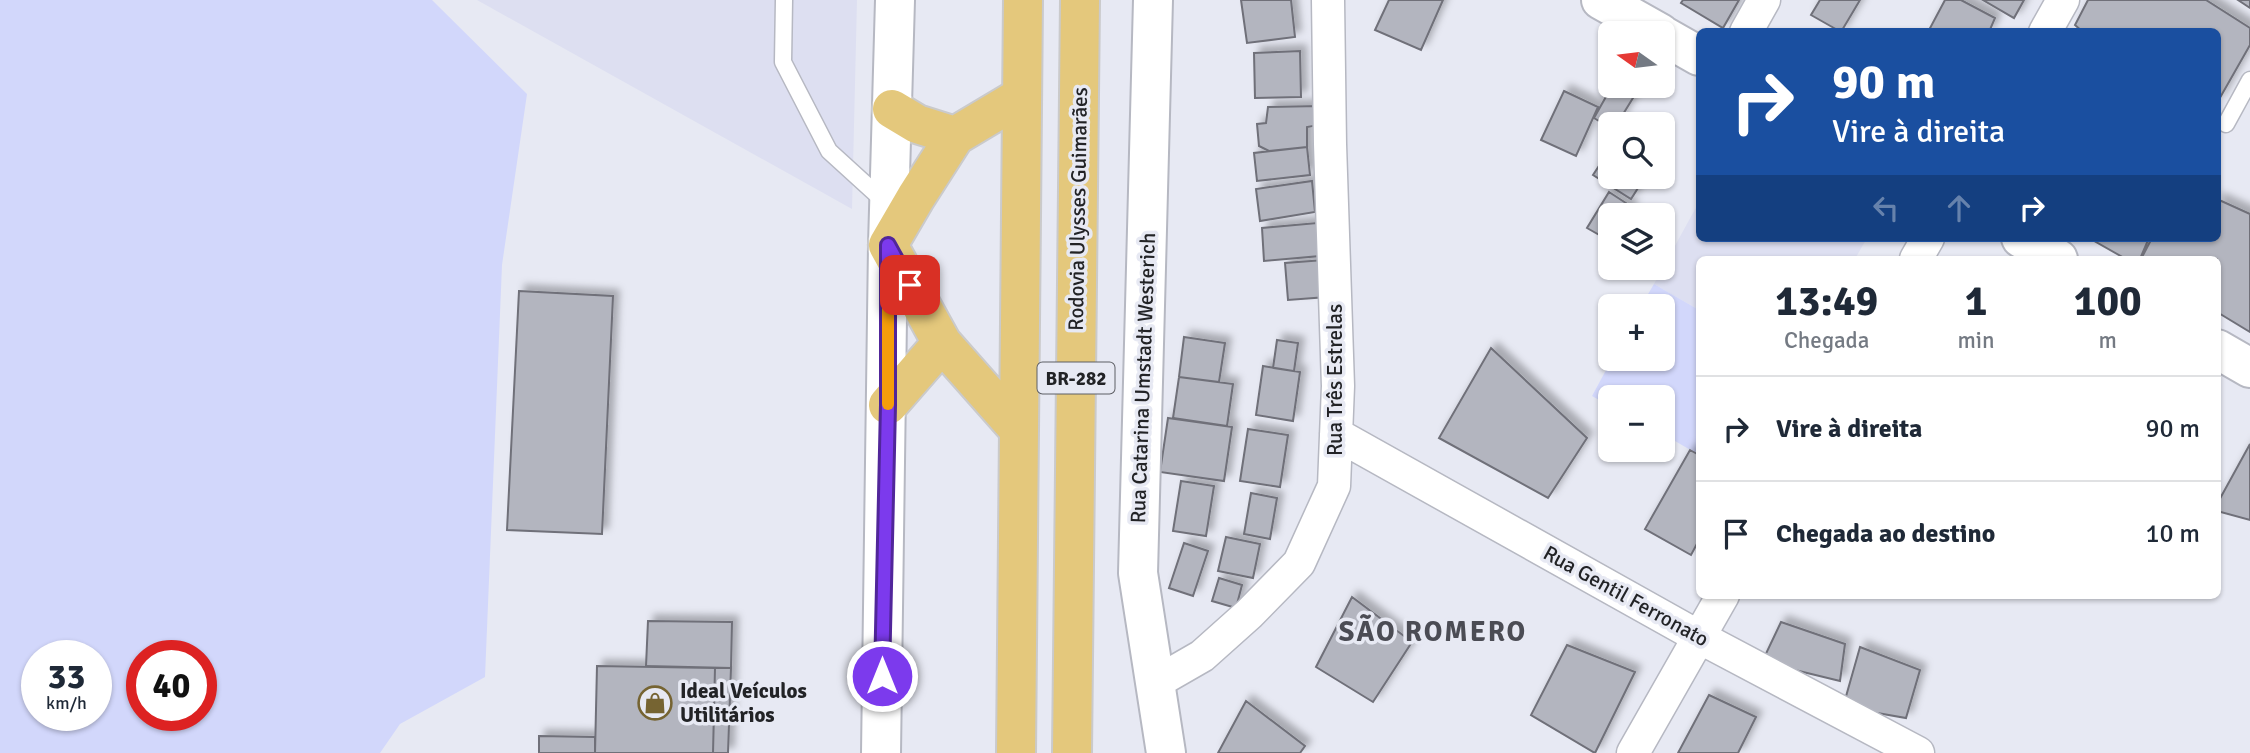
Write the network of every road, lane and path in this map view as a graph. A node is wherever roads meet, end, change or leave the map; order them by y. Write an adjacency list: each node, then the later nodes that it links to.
1 (784, 0): 20 (lane)
2 (895, 0): 17 (street)
3 (1023, 0): 16 (highway, BR-282)
4 (1080, 0): 35 (highway, Rodovia Ulysses Guimarães / BR-282)
5 (1153, 0): 32 (street, Rua Catarina Umstadt Westerich)
6 (1328, 0): 29 (street, Rua Três Estrelas)
7 (1601, 0): 10 (street)
8 (1764, 0): 11 (street)
9 (2063, 0): 12 (street)
10 (1638, 21)
11 (1748, 28)
12 (2047, 28)
13 (1675, 42): 14 (street)
14 (1696, 54)
15 (2250, 80): 18 (lane)
16 (1023, 96): 19 (highway); 28 (highway, BR-282)
17 (892, 109): 19 (highway); 20 (street)
18 (2226, 124)
19 (955, 136): 22 (highway)
20 (889, 206): 22 (street)
21 (2028, 242): 23 (street)
22 (888, 245): 24 (highway); 27 (street)
23 (2053, 256)
24 (942, 344): 27 (highway); 28 (highway)
25 (2221, 351): 26 (street)
26 (2250, 368)
27 (888, 405): 33 (street)
28 (1019, 430): 34 (highway, BR-282)
29 (1336, 434): 31 (street, Rua Gentil Ferronato); 32 (street, Rua Três Estrelas)
30 (1721, 599): 31 (street)
31 (1699, 637): 37 (street); 38 (street, Rua Gentil Ferronato)
32 (1155, 683): 36 (street, Rua Catarina Umstadt Westerich)
33 (881, 753)
34 (1016, 753)
35 (1072, 753)
36 (1166, 753)
37 (1633, 753)
38 (1918, 753)

